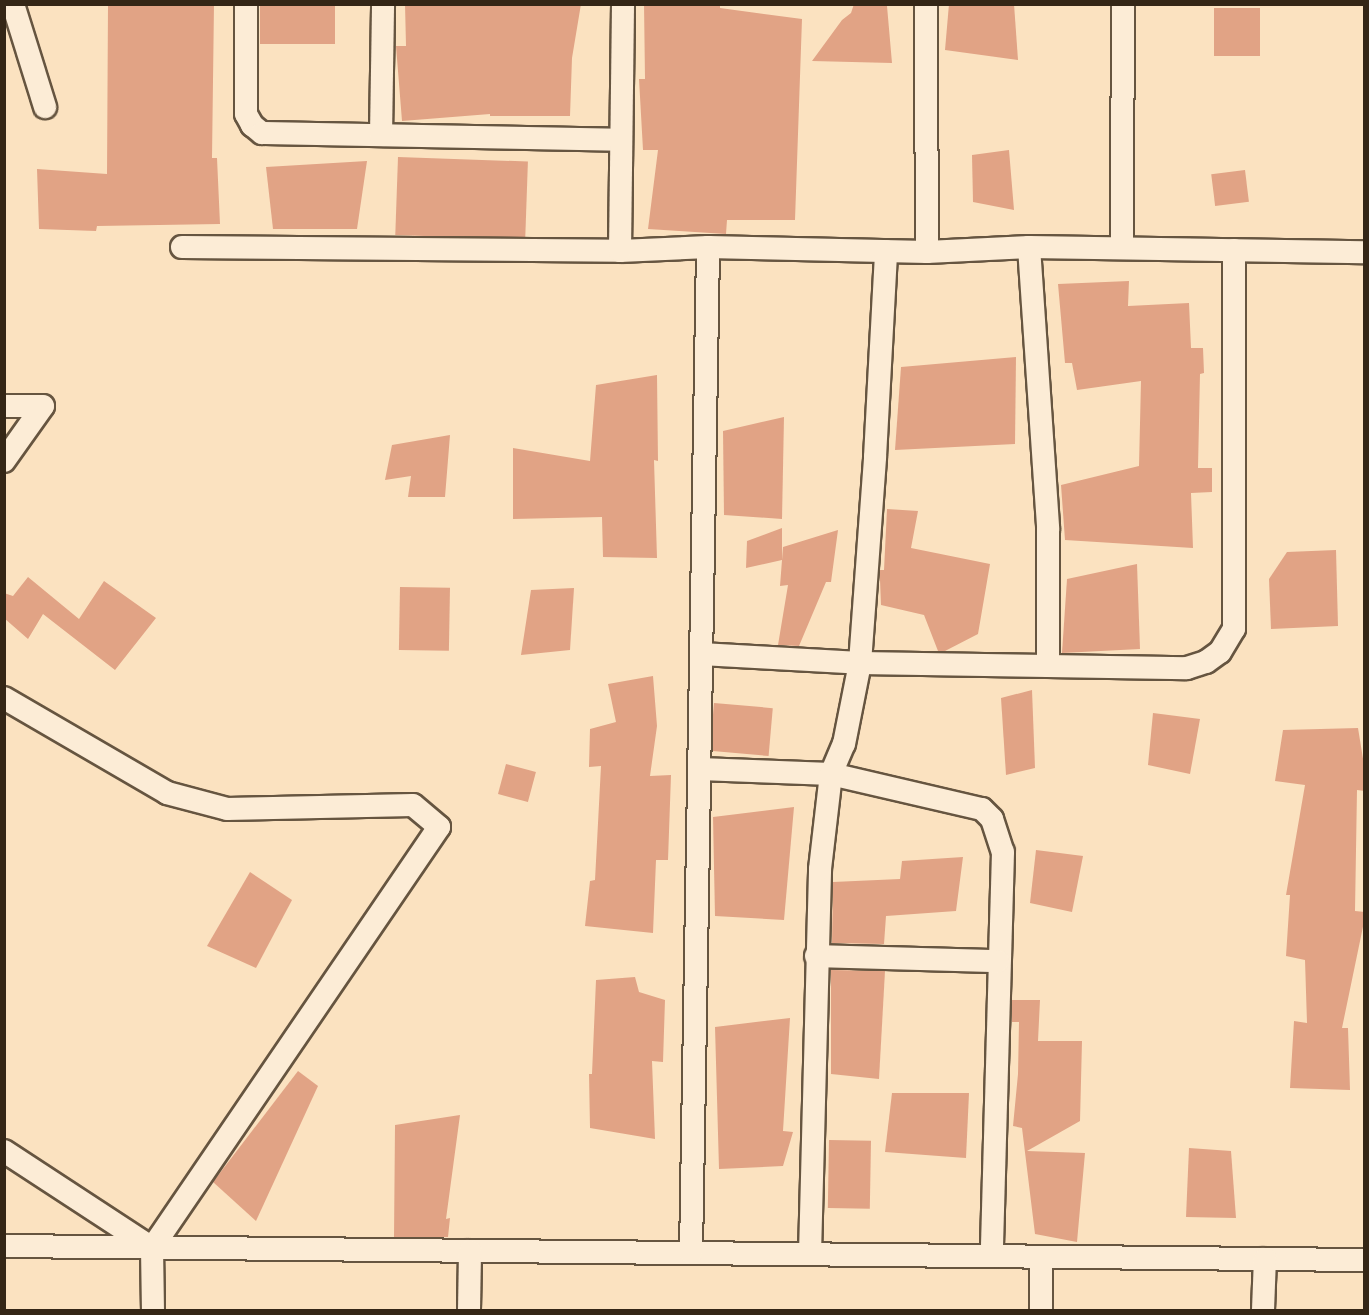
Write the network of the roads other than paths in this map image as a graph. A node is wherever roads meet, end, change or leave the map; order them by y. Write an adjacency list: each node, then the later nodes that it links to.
1 (13, 4): 7 (street)
2 (246, 4): 8 (street)
3 (383, 4): 8 (street)
4 (623, 4): 9 (street)
5 (926, 4): 17 (street)
6 (1123, 4): 13 (street)
7 (45, 107)
8 (381, 135): 9 (street)
9 (621, 140): 15 (street)
10 (182, 247): 15 (street)
11 (708, 247): 15 (street); 16 (street); 21 (street)
12 (1029, 247): 13 (street); 17 (street); 23 (street)
13 (1122, 248): 14 (street)
14 (1234, 250): 18 (street); 23 (street)
15 (620, 251)
16 (886, 251): 17 (street); 22 (street)
17 (927, 252)
18 (1365, 252)
19 (4, 406): 20 (street)
20 (4, 461)
21 (700, 654): 22 (street); 25 (street)
22 (860, 663): 23 (street); 26 (street)
23 (1048, 666)
24 (4, 698): 31 (street)
25 (700, 770): 26 (street); 33 (street)
26 (831, 774): 27 (street); 28 (street)
27 (816, 956): 28 (street); 34 (street)
28 (998, 961): 35 (street)
29 (4, 1151): 31 (street)
30 (4, 1246): 31 (street)
31 (152, 1248): 32 (street); 39 (street)
32 (470, 1251): 33 (street); 40 (street)
33 (691, 1253): 34 (street)
34 (810, 1254): 35 (street)
35 (992, 1256): 36 (street)
36 (1041, 1257): 37 (street); 41 (street)
37 (1264, 1259): 38 (street); 42 (street)
38 (1365, 1260)
39 (153, 1311)
40 (469, 1311)
41 (1041, 1311)
42 (1263, 1311)

